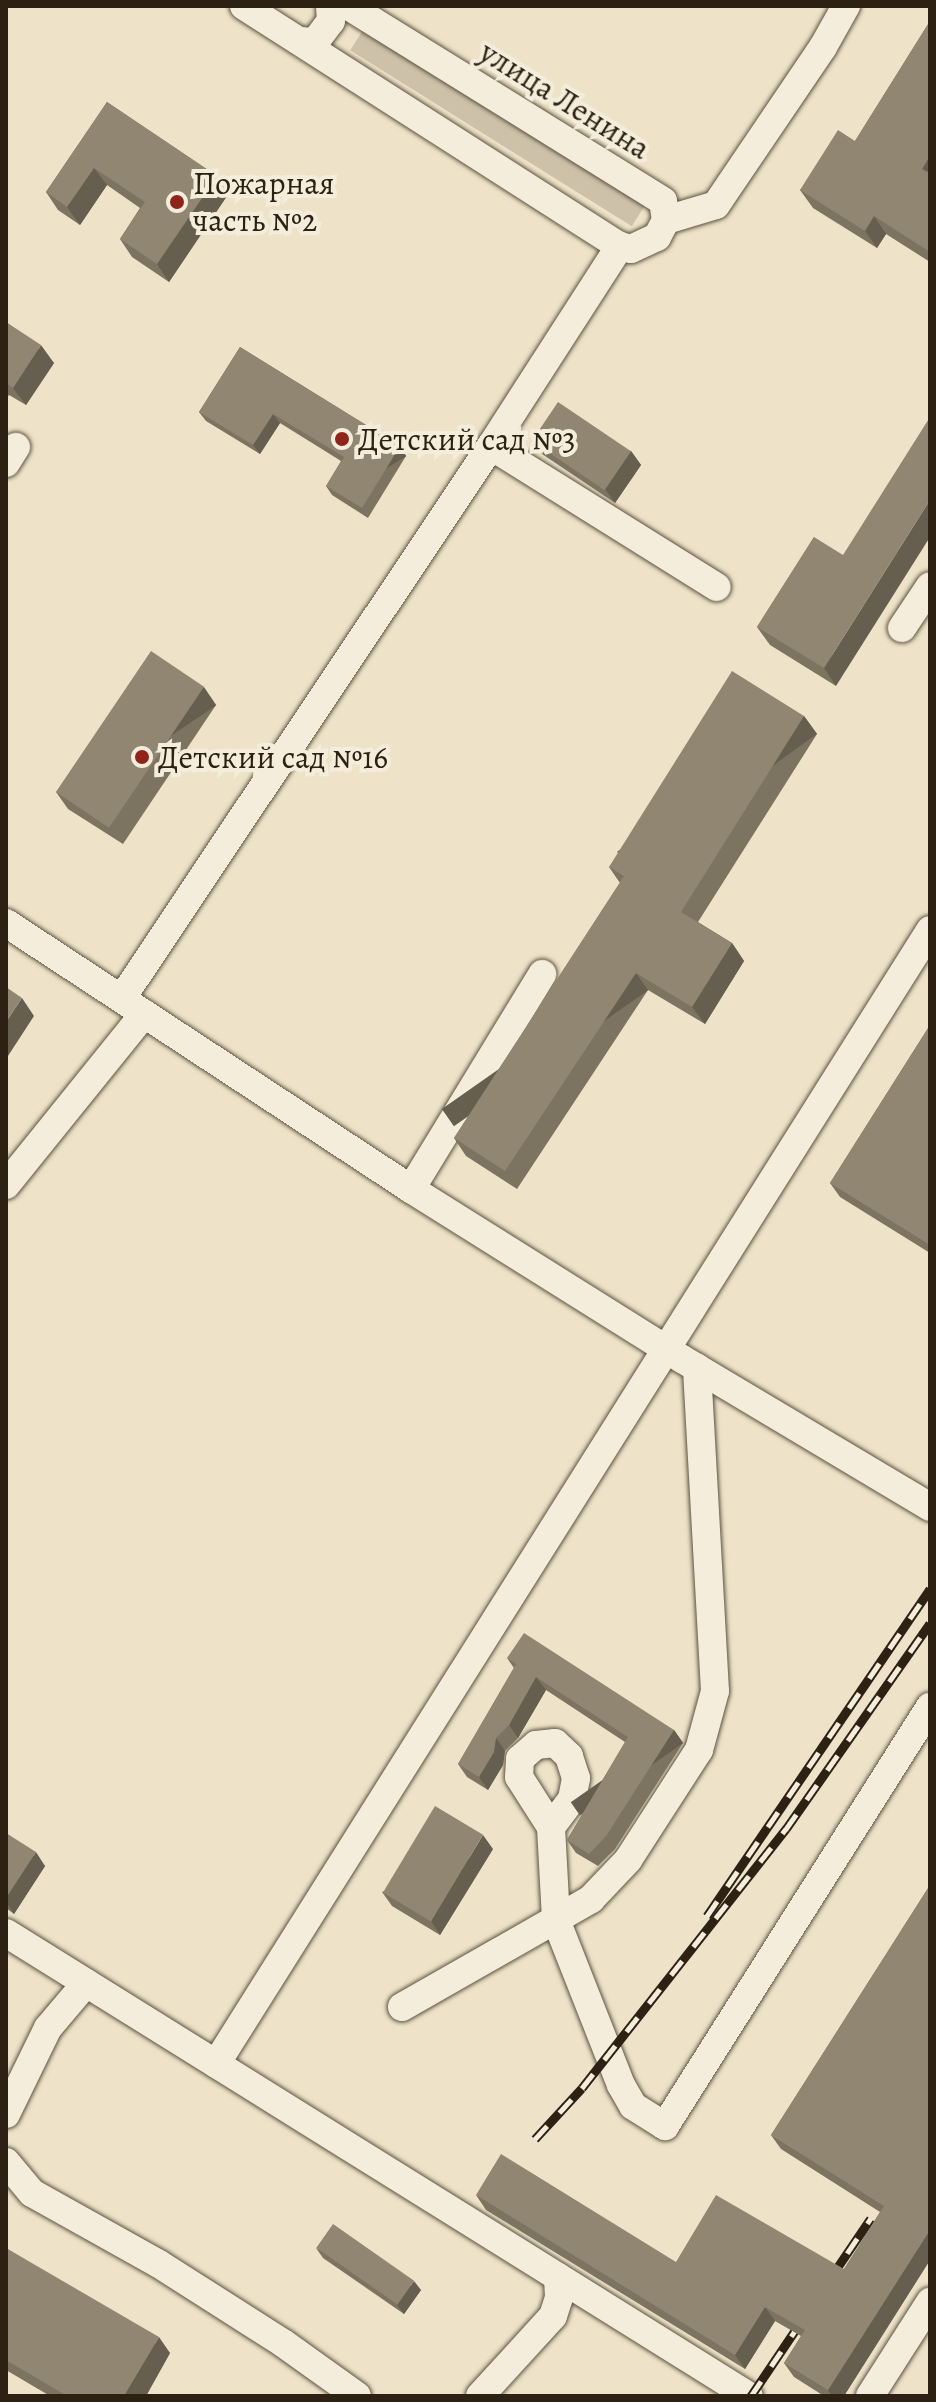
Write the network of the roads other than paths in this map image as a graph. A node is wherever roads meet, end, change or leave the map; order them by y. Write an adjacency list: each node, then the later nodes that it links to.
1 (244, 6): 5 (street)
2 (330, 6): 5 (street)
3 (349, 6): 6 (street, улица Ленина)
4 (846, 6): 6 (street)
5 (300, 41): 7 (street)
6 (664, 211): 7 (street)
7 (620, 246): 8 (street)
8 (491, 446): 10 (street); 15 (street)
9 (930, 586): 11 (street)
10 (717, 587)
11 (902, 628)
12 (6, 923): 15 (street)
13 (930, 930): 18 (street)
14 (542, 974): 17 (street)
15 (133, 1006): 16 (street); 17 (street)
16 (6, 1185)
17 (411, 1189): 18 (street)
18 (666, 1347): 19 (street); 27 (street)
19 (697, 1367): 20 (street); 23 (street)
20 (930, 1507)
21 (930, 1707): 23 (street)
22 (551, 1827): 23 (street)
23 (556, 1920): 26 (street)
24 (6, 1933): 25 (street)
25 (86, 1983): 27 (street); 28 (street)
26 (402, 2007)
27 (216, 2064): 30 (street)
28 (6, 2114)
29 (6, 2162): 32 (street)
30 (558, 2277): 33 (street); 34 (street)
31 (930, 2302): 35 (street)
32 (357, 2396)
33 (480, 2396)
34 (749, 2396)
35 (870, 2396)

